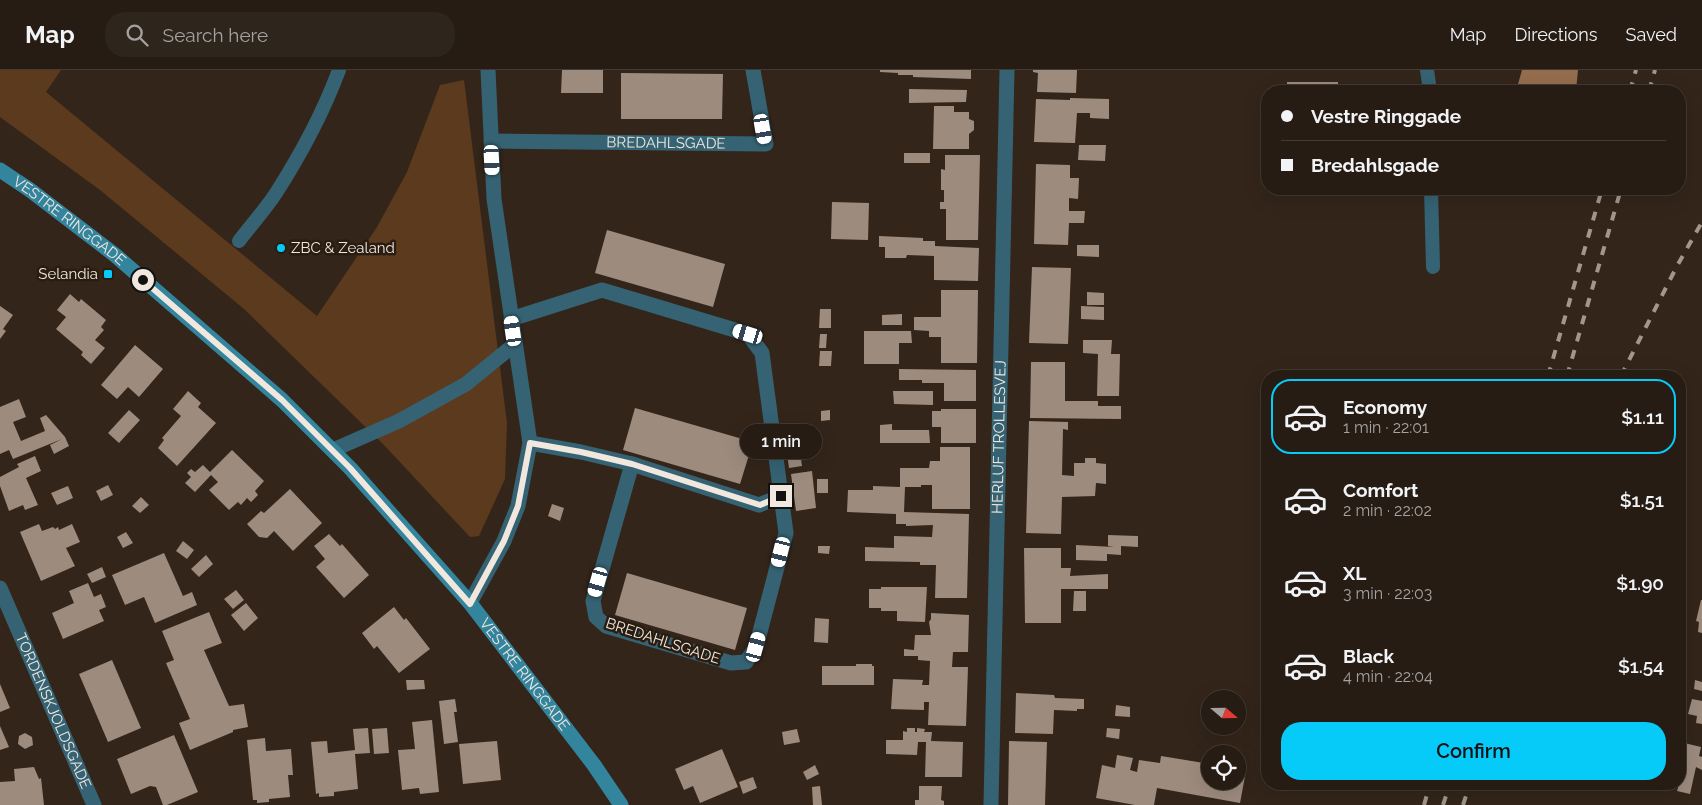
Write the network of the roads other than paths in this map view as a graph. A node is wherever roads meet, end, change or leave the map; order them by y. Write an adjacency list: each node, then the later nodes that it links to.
1 (339, 70): 10 (lane)
2 (753, 70): 7 (street, BREDAHLSGADE)
3 (1008, 70): 22 (street, HERLUF TROLLESVEJ)
4 (1427, 70): 6 (lane)
5 (485, 71): 7 (street)
6 (1429, 85)
7 (491, 141): 12 (street)
8 (0, 170): 15 (street, VESTRE RINGGADE)
9 (1431, 195): 11 (lane)
10 (239, 241)
11 (1432, 267)
12 (511, 319): 13 (street); 17 (street, BREDAHLSGADE)
13 (515, 344): 14 (street); 15 (street)
14 (530, 443): 16 (street); 19 (street)
15 (332, 450): 19 (street, VESTRE RINGGADE)
16 (632, 464): 17 (street); 17 (street, BREDAHLSGADE)
17 (781, 496)
18 (0, 588): 20 (street, TORDENSKJOLDSGADE)
19 (470, 604): 21 (street, VESTRE RINGGADE)
20 (94, 805)
21 (621, 805)
22 (991, 805)

